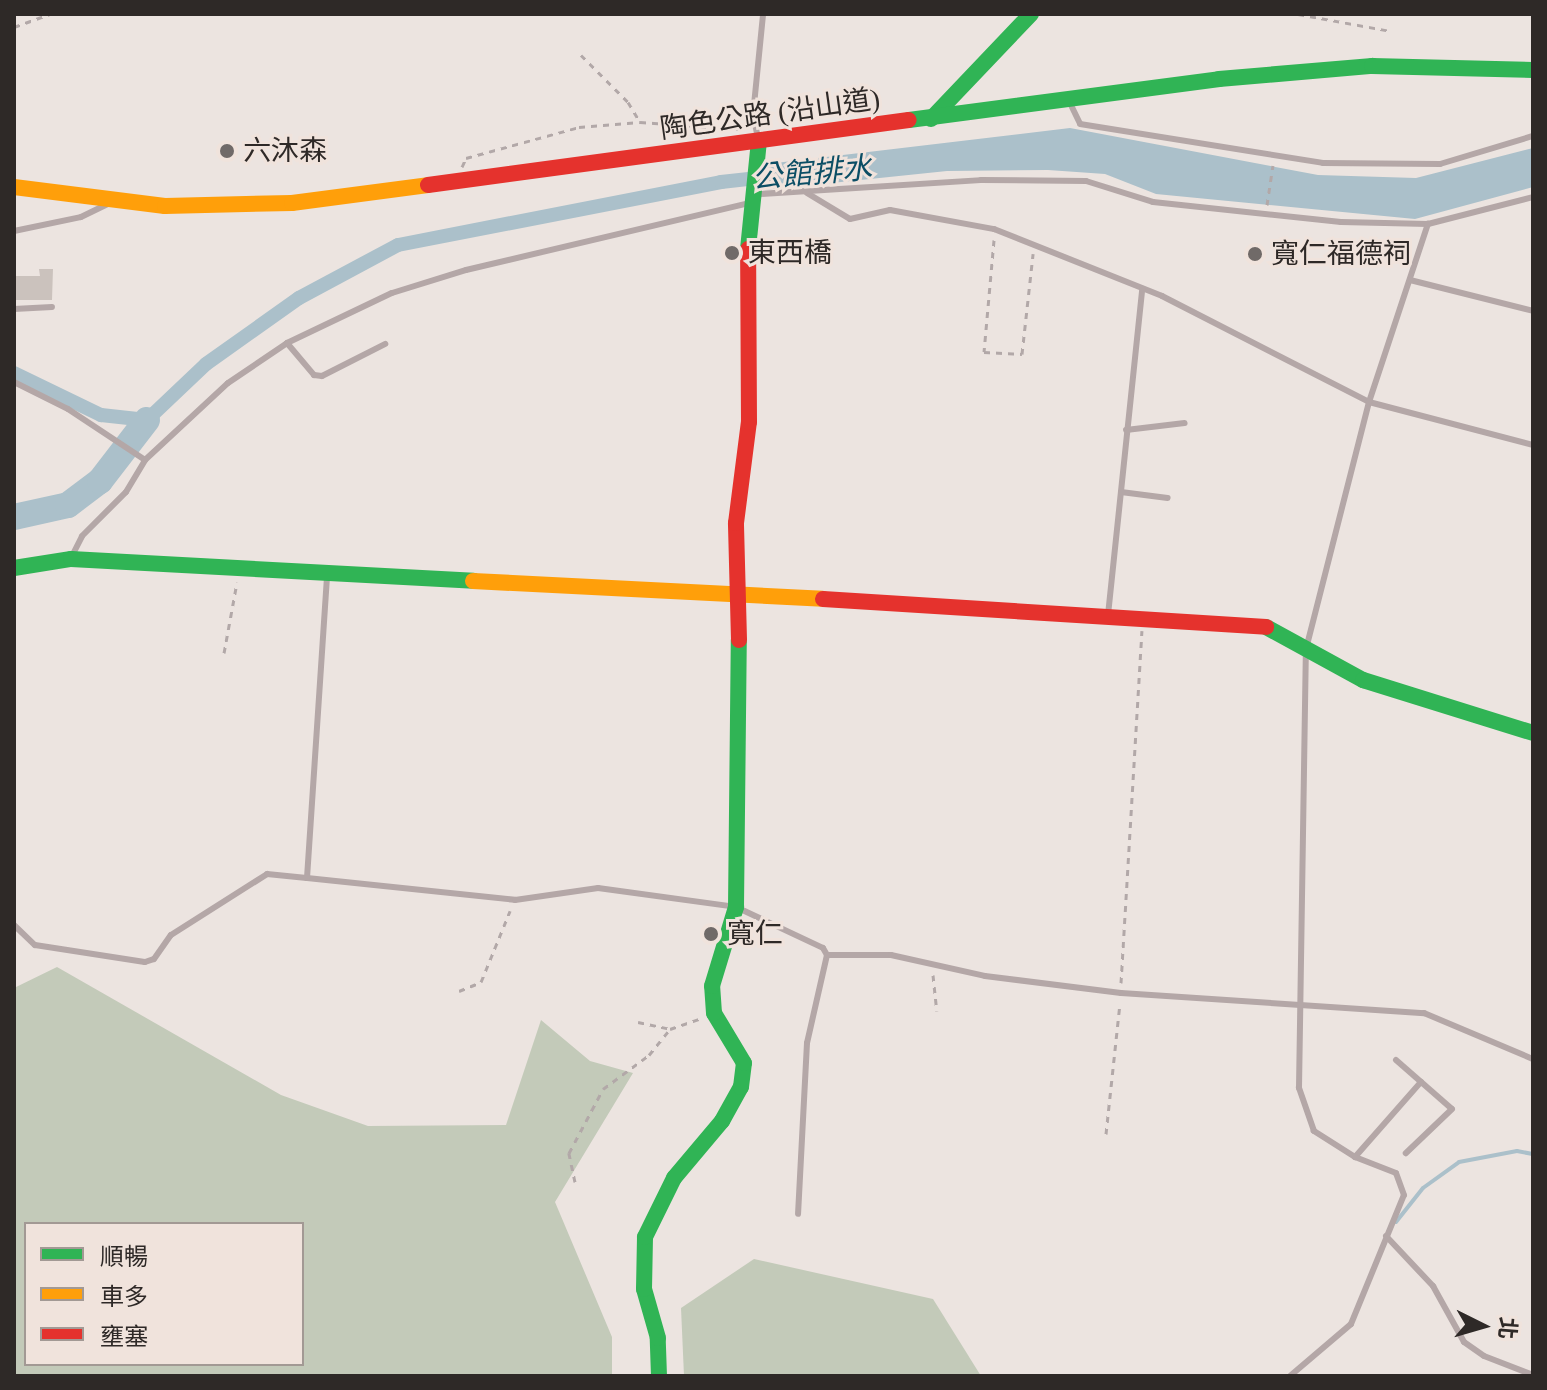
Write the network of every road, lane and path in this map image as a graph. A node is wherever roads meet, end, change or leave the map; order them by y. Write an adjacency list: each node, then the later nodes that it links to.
1 (50, 14): 5 (path)
2 (763, 14): 13 (lane)
3 (1031, 14): 10 (street)
4 (1298, 14): 6 (path)
5 (14, 27)
6 (1391, 31)
7 (581, 55): 11 (path)
8 (1533, 70): 9 (street, 陶色公路 (沿山道))
9 (1069, 101): 10 (street, 陶色公路 (沿山道)); 14 (lane)
10 (931, 119): 13 (street, 陶色公路 (沿山道))
11 (640, 122): 13 (path); 15 (path)
12 (1533, 136): 14 (lane)
13 (759, 141): 15 (street, 陶色公路 (沿山道)); 20 (street)
14 (1275, 157): 21 (path)
15 (455, 185): 19 (street, 陶色公路 (沿山道))
16 (14, 187): 19 (street, 陶色公路 (沿山道))
17 (805, 192): 20 (lane); 21 (lane); 23 (lane)
18 (1533, 197): 22 (lane)
19 (113, 202): 24 (lane)
20 (753, 202): 31 (lane); 45 (street)
21 (1266, 215): 22 (lane)
22 (1428, 224): 26 (lane)
23 (994, 229): 25 (lane); 25 (path)
24 (14, 231)
25 (1034, 246): 27 (lane)
26 (1410, 280): 30 (lane); 34 (lane)
27 (1142, 289): 34 (lane); 36 (lane)
28 (52, 307): 29 (lane)
29 (14, 309)
30 (1533, 311)
31 (287, 343): 32 (lane); 38 (lane)
32 (385, 344)
33 (14, 382): 38 (lane)
34 (1369, 402): 37 (lane); 48 (lane)
35 (1185, 423): 36 (lane)
36 (1126, 430): 39 (lane)
37 (1533, 445)
38 (145, 460): 41 (lane)
39 (1121, 492): 40 (lane); 46 (lane)
40 (1168, 498)
41 (71, 559): 42 (street); 43 (street)
42 (14, 568)
43 (239, 568): 44 (street); 49 (path)
44 (327, 572): 45 (street); 51 (lane)
45 (739, 596): 46 (street); 53 (street)
46 (1108, 618): 47 (street)
47 (1142, 618): 48 (street); 58 (path)
48 (1306, 649): 50 (street); 59 (lane)
49 (224, 653)
50 (1533, 733)
51 (307, 878): 52 (lane); 54 (lane)
52 (515, 900): 53 (lane); 57 (path)
53 (736, 907): 55 (lane); 61 (street)
54 (14, 925)
55 (827, 955): 56 (lane); 71 (lane)
56 (932, 964): 58 (lane); 60 (path)
57 (459, 991)
58 (1121, 993): 59 (lane); 67 (path)
59 (1300, 1003): 64 (lane); 69 (lane)
60 (937, 1011)
61 (714, 1013): 63 (path); 74 (street)
62 (638, 1022): 63 (path)
63 (670, 1029): 70 (path)
64 (1533, 1059)
65 (1396, 1060): 66 (lane)
66 (1421, 1082): 68 (lane); 69 (lane)
67 (1106, 1134)
68 (1406, 1153)
69 (1355, 1157): 72 (lane)
70 (575, 1182)
71 (798, 1214)
72 (1386, 1236): 73 (lane); 75 (lane)
73 (1533, 1375)
74 (659, 1376)
75 (1290, 1376)

